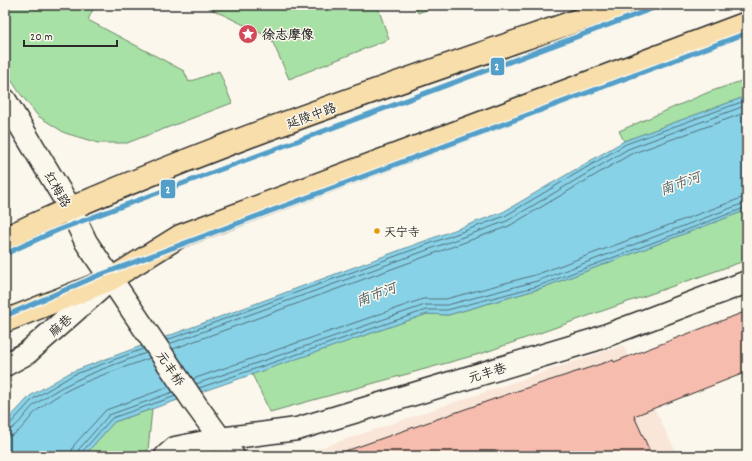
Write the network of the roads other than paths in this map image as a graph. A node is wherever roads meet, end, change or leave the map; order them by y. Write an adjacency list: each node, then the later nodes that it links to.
1 (622, 5): 4 (main road, 延陵中路)
2 (747, 23): 6 (main road)
3 (5, 100): 4 (street, 红梅路)
4 (70, 208): 5 (main road, 延陵中路); 6 (street, 红梅路)
5 (5, 238)
6 (111, 279): 8 (main road); 9 (street, 红梅路); 10 (street, 麻巷)
7 (747, 282): 11 (street, 元丰巷)
8 (5, 321)
9 (147, 331): 11 (street, 元丰桥)
10 (5, 365)
11 (220, 439): 12 (street, 元丰巷); 13 (street, 元丰桥)
12 (166, 456)
13 (233, 456)

